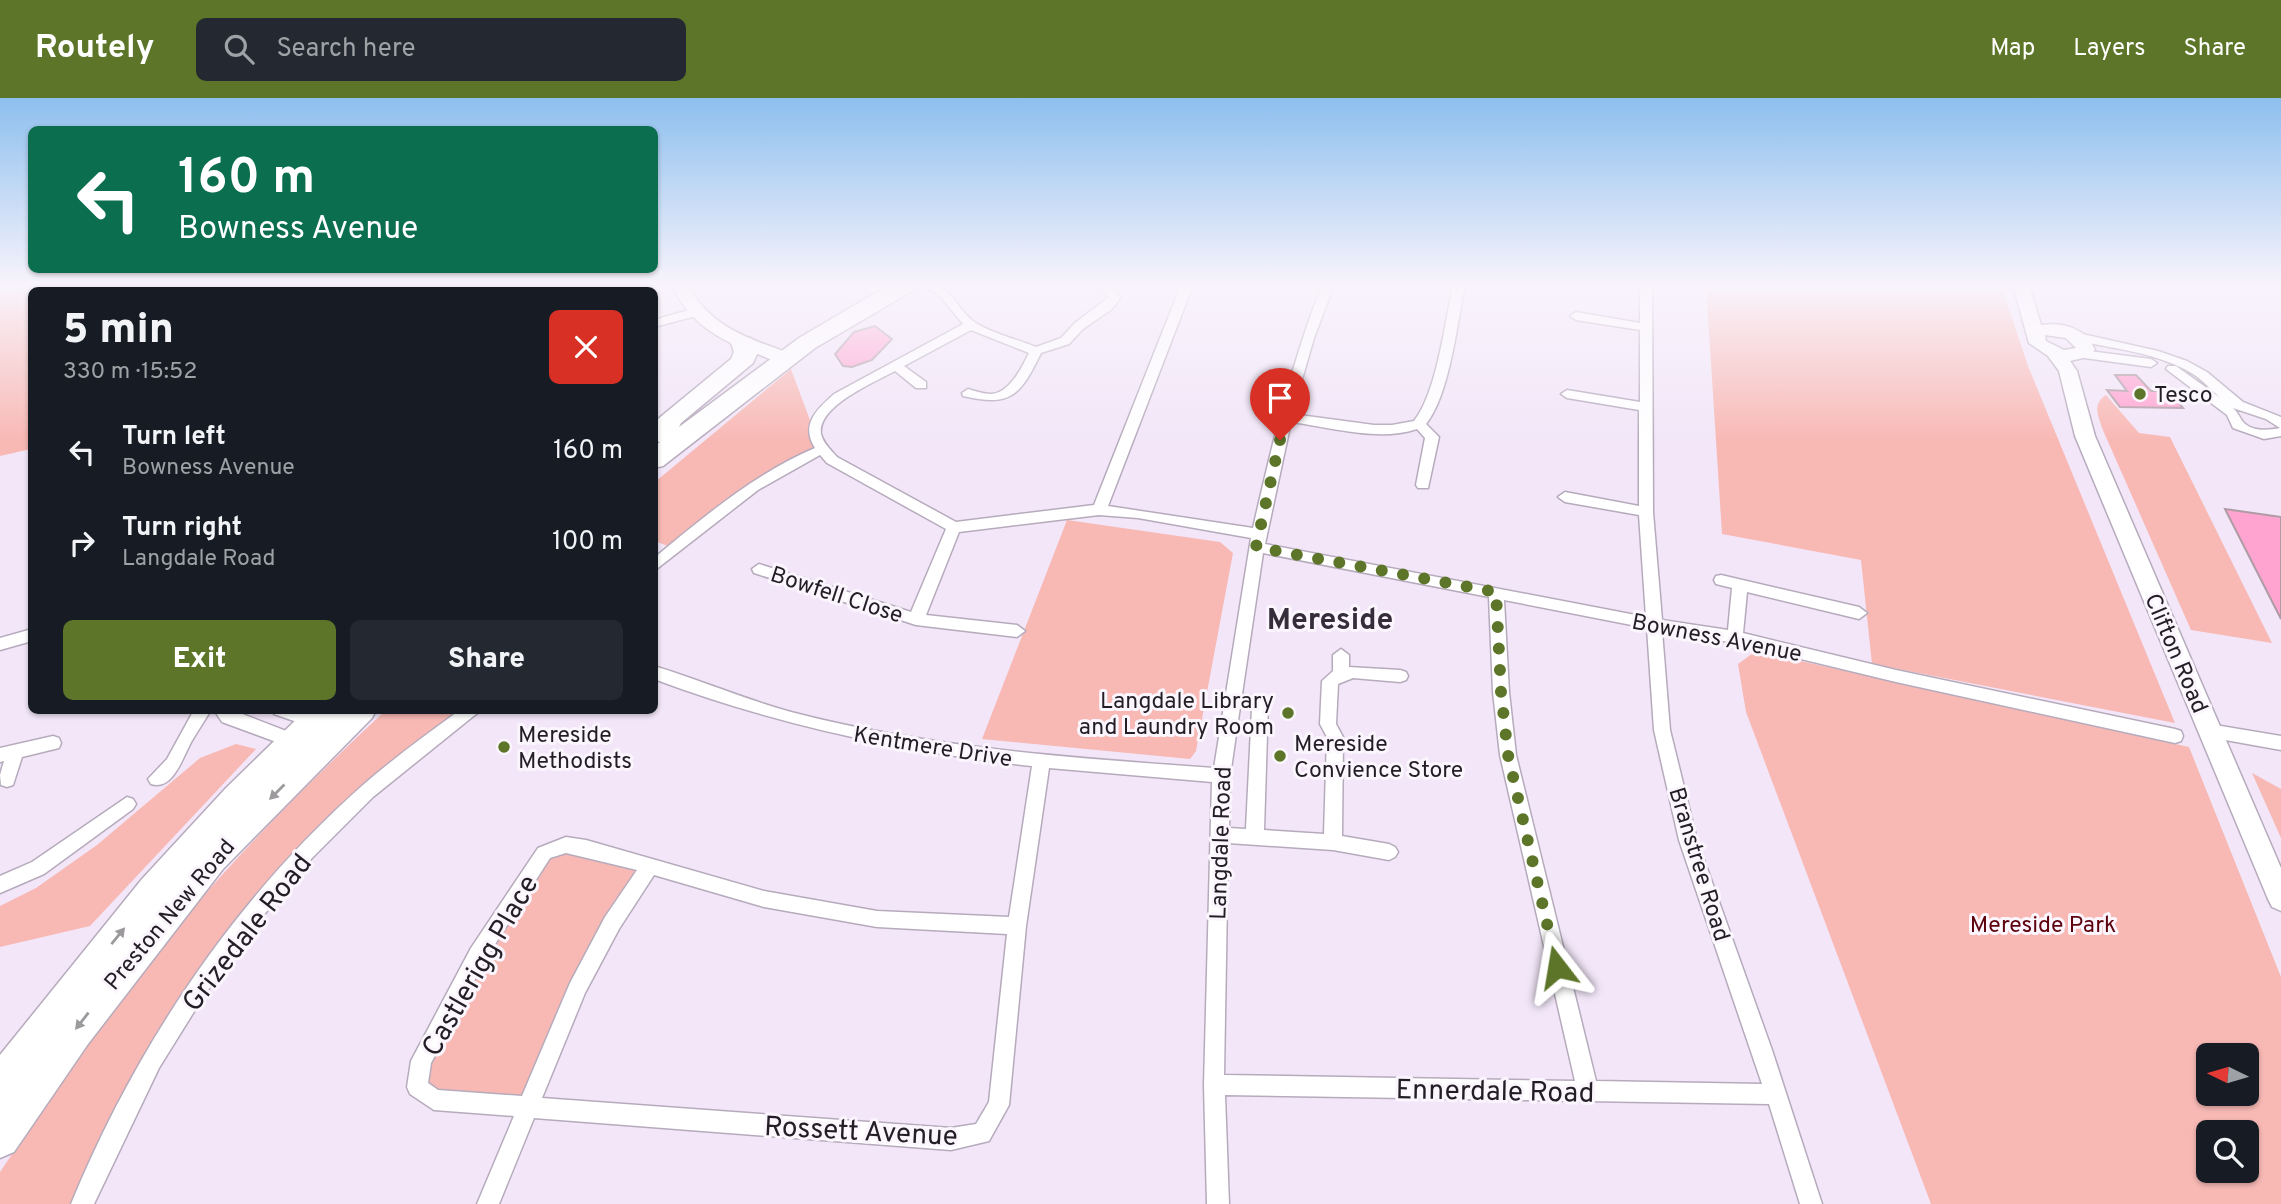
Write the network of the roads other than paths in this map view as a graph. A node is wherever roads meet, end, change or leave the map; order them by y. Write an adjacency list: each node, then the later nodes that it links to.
1 (731, 337): 14 (street)
2 (797, 337): 18 (highway)
3 (809, 337): 18 (highway)
4 (949, 337): 19 (street)
5 (999, 337): 16 (street)
6 (1069, 337): 16 (street)
7 (1167, 337): 35 (street)
8 (1309, 337): 26 (street, Langdale Road)
9 (1448, 337): 27 (street)
10 (1646, 337): 24 (street, Branstree Road)
11 (2037, 337): 17 (street, Clifton Road)
12 (2061, 337): 15 (street)
13 (2069, 337): 15 (street, Clifton Road)
14 (743, 343): 18 (street); 30 (highway)
15 (2077, 345): 17 (street); 23 (street, Clifton Road); 25 (street)
16 (1036, 351): 21 (street)
17 (2055, 353): 23 (street, Clifton Road)
18 (777, 355): 30 (highway); 32 (highway)
19 (896, 366): 20 (street); 31 (street)
20 (921, 385)
21 (968, 393)
22 (1567, 394): 24 (street)
23 (2077, 405): 60 (street, Clifton Road)
24 (1646, 407): 36 (street, Branstree Road)
25 (2237, 411): 28 (street); 29 (street)
26 (1285, 416): 27 (street); 38 (street, Langdale Road)
27 (1419, 424): 33 (street)
28 (2281, 424)
29 (2281, 432)
30 (659, 438)
31 (821, 450): 37 (street); 39 (street)
32 (658, 457)
33 (1423, 485)
34 (1565, 497): 36 (street)
35 (1099, 510): 37 (street, Bowness Avenue); 38 (street, Bowness Avenue)
36 (1646, 512): 46 (street, Branstree Road)
37 (954, 527): 45 (street, Bowfell Close)
38 (1258, 540): 43 (street, Bowness Avenue); 55 (street, Langdale Road)
39 (658, 563)
40 (759, 569): 45 (street, Bowfell Close)
41 (1721, 580): 42 (street)
42 (1740, 585): 44 (street); 49 (street)
43 (1496, 592): 46 (street, Bowness Avenue); 79 (street)
44 (1859, 612)
45 (916, 619): 47 (street, Bowfell Close)
46 (1654, 624): 49 (street, Bowness Avenue); 80 (street, Branstree Road)
47 (1017, 631)
48 (28, 636): 50 (street)
49 (1735, 637): 61 (street, Bowness Avenue)
50 (0, 644)
51 (1340, 655): 52 (street)
52 (1341, 673): 54 (street); 72 (street)
53 (658, 674): 65 (street, Kentmere Drive)
54 (1400, 676)
55 (1232, 700): 66 (street, Langdale Road); 71 (street)
56 (201, 714): 67 (street)
57 (225, 714): 59 (street)
58 (467, 714): 84 (street, Grizedale Road)
59 (318, 727): 81 (highway, Preston New Road)
60 (2209, 731): 63 (street); 76 (street, Clifton Road)
61 (2175, 736)
62 (54, 743): 64 (street)
63 (2281, 743)
64 (8, 753): 68 (street)
65 (1041, 762): 66 (street, Kentmere Drive); 77 (street, Rossett Avenue)
66 (1220, 776): 70 (street, Langdale Road)
67 (157, 779)
68 (7, 780)
69 (127, 804): 75 (street)
70 (1218, 835): 71 (street); 78 (street, Langdale Road)
71 (1255, 837): 72 (street)
72 (1333, 842): 73 (street)
73 (1389, 852)
74 (649, 867): 77 (street); 82 (street); 82 (street, Castlerigg Place)
75 (0, 885)
76 (2281, 899)
77 (1017, 926): 82 (street, Rossett Avenue)
78 (1214, 1085): 79 (street, Ennerdale Road); 86 (street, Langdale Road)
79 (1588, 1091): 80 (street, Ennerdale Road)
80 (1776, 1094): 87 (street, Branstree Road)
81 (8, 1098): 83 (highway, Preston New Road)
82 (529, 1106): 85 (street)
83 (0, 1138)
84 (82, 1204)
85 (488, 1204)
86 (1217, 1204)
87 (1811, 1204)

